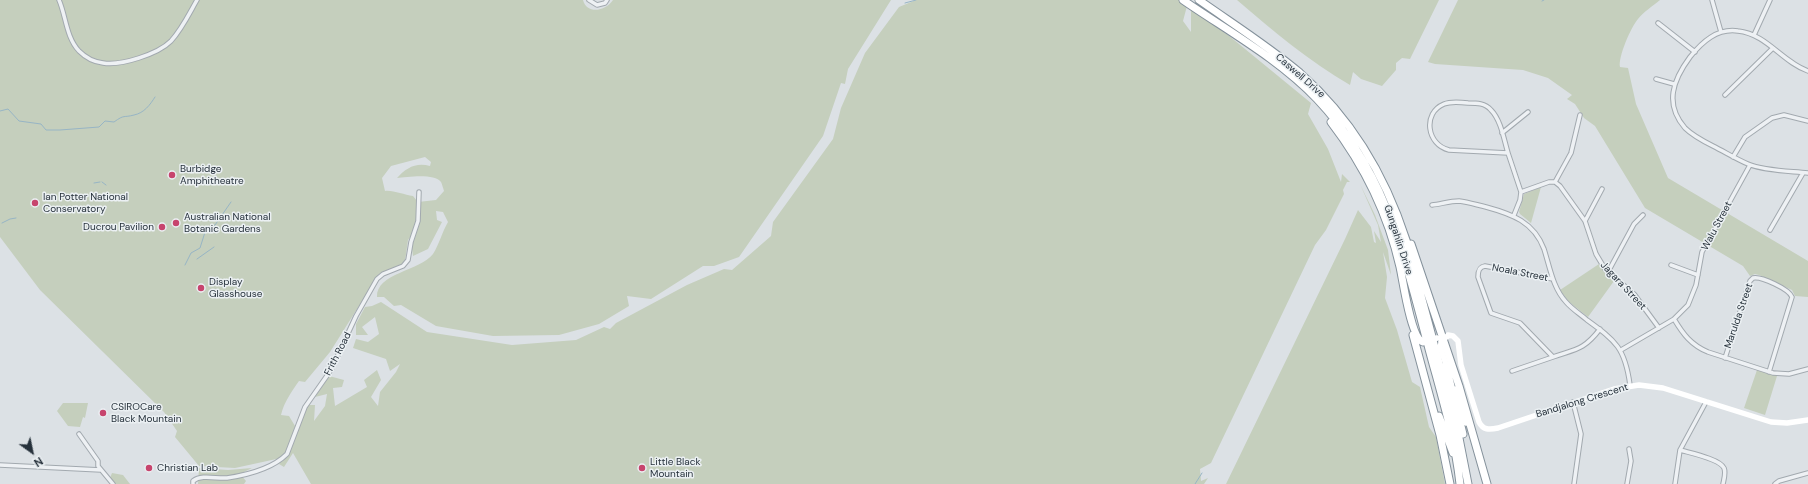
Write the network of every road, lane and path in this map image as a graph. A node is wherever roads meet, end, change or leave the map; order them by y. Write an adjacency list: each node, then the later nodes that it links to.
1 (59, 0): 2 (street)
2 (197, 0)
3 (589, 0): 4 (street)
4 (607, 0)
5 (1183, 0): 12 (highway)
6 (1199, 0): 26 (highway, Caswell Drive)
7 (1712, 0): 10 (street)
8 (1770, 0): 11 (street)
9 (1658, 23): 14 (street)
10 (1721, 32): 11 (street); 14 (street)
11 (1754, 35): 13 (street)
12 (1249, 45): 39 (highway); 66 (highway, Gungahlin Drive)
13 (1773, 48): 15 (street); 18 (street)
14 (1695, 52): 17 (street)
15 (1808, 72)
16 (1656, 79): 17 (street)
17 (1674, 84): 24 (street)
18 (1725, 95)
19 (1528, 112): 22 (street)
20 (1580, 116): 29 (street)
21 (1808, 121): 24 (street)
22 (1502, 133): 23 (street); 23 (street)
23 (1508, 153): 32 (street)
24 (1733, 157): 25 (street)
25 (1750, 165): 27 (street); 41 (street, Walu Street)
26 (1379, 173): 67 (highway); 72 (highway, Gungahlin Drive)
27 (1803, 173): 28 (street); 37 (street)
28 (1808, 173)
29 (1555, 182): 32 (street); 36 (street, Jagara Street)
30 (1602, 189): 36 (street)
31 (419, 192): 69 (street, Frith Road)
32 (1521, 192): 34 (street)
33 (1432, 205): 34 (street)
34 (1514, 215): 42 (street)
35 (1643, 215): 40 (street)
36 (1585, 221): 40 (street, Jagara Street)
37 (1770, 230)
38 (1671, 265): 41 (street)
39 (1400, 267): 47 (highway); 70 (highway)
40 (1608, 272): 44 (street, Jagara Street)
41 (1698, 275): 43 (street, Walu Street)
42 (1553, 279): 45 (street); 49 (street, Noala Street)
43 (1674, 319): 44 (street, Walu Street); 50 (street)
44 (1659, 328): 48 (street, Walu Street)
45 (1600, 329): 48 (street); 49 (street)
46 (1440, 338): 47 (street, Bandjalong Crescent, bridge); 51 (street); 57 (street, Bandjalong Crescent, bridge)
47 (1423, 342): 56 (street)
48 (1621, 350): 55 (street)
49 (1553, 357): 53 (street)
50 (1725, 358): 54 (street); 54 (street, Marulda Street)
51 (1446, 366): 67 (street); 72 (highway)
52 (1808, 369): 54 (street)
53 (1512, 371)
54 (1769, 372)
55 (1630, 385): 57 (street, Bandjalong Crescent); 58 (street, Bandjalong Crescent)
56 (1431, 389): 66 (highway); 70 (street)
57 (1572, 402): 73 (street)
58 (1706, 402): 59 (street, Bandjalong Crescent); 62 (street)
59 (1808, 420)
60 (79, 434): 64 (street)
61 (1629, 449): 74 (street)
62 (1680, 450): 75 (street); 76 (street)
63 (0, 465): 64 (street)
64 (101, 470): 68 (street)
65 (1808, 473): 77 (street)
66 (1459, 474): 71 (highway, Gungahlin Drive)
67 (1486, 481)
68 (113, 484)
69 (193, 484)
70 (1450, 484)
71 (1460, 484)
72 (1469, 484)
73 (1574, 484)
74 (1627, 484)
75 (1675, 484)
76 (1723, 484)
77 (1775, 484)

